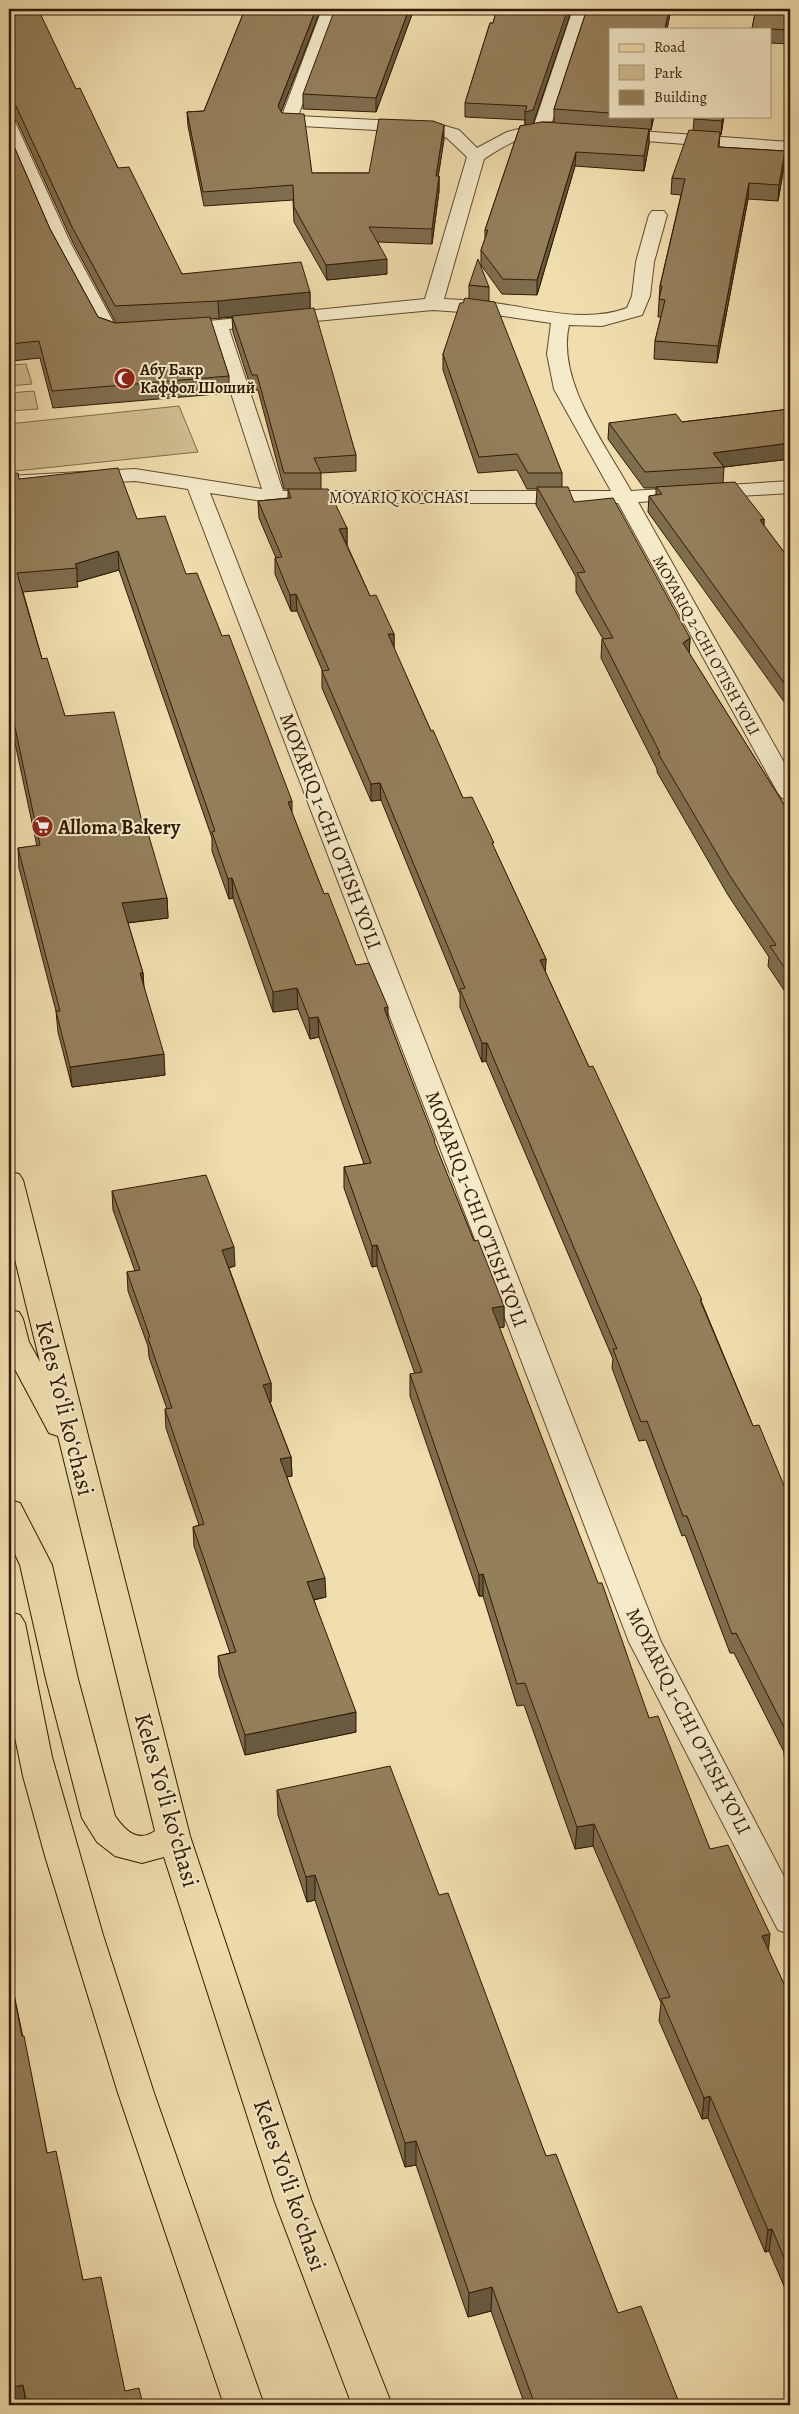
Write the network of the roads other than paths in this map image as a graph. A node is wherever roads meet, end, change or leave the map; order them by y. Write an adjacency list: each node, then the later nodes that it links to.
1 (330, 9): 8 (street)
2 (581, 9): 4 (street)
3 (9, 126): 12 (street)
4 (541, 129): 5 (street); 8 (street)
5 (570, 131)
6 (598, 133): 7 (street)
7 (790, 147)
8 (476, 156): 10 (street)
9 (658, 215): 11 (street)
10 (433, 304): 11 (street); 12 (street)
11 (561, 319): 17 (street, MOYARIQ 2-CHI O'TISH YO'LI)
12 (219, 326): 16 (street)
13 (9, 482): 14 (street, MOYARIQ KO'CHASI)
14 (196, 484): 16 (street, MOYARIQ KO'CHASI); 25 (street, MOYARIQ 1-CHI O'TISH YO'LI)
15 (790, 487): 17 (street, MOYARIQ KO'CHASI)
16 (275, 497): 17 (street, MOYARIQ KO'CHASI)
17 (625, 497): 18 (street, MOYARIQ 2-CHI O'TISH YO'LI)
18 (790, 793)
19 (9, 1180): 21 (main road, Keles Yoʻli koʻchasi)
20 (9, 1319): 21 (main road)
21 (78, 1463): 24 (main road, Keles Yoʻli koʻchasi)
22 (9, 1511): 24 (main road)
23 (9, 1623): 26 (main road)
24 (173, 1836): 27 (main road, Keles Yoʻli koʻchasi)
25 (790, 1920)
26 (244, 2405)
27 (372, 2405)

